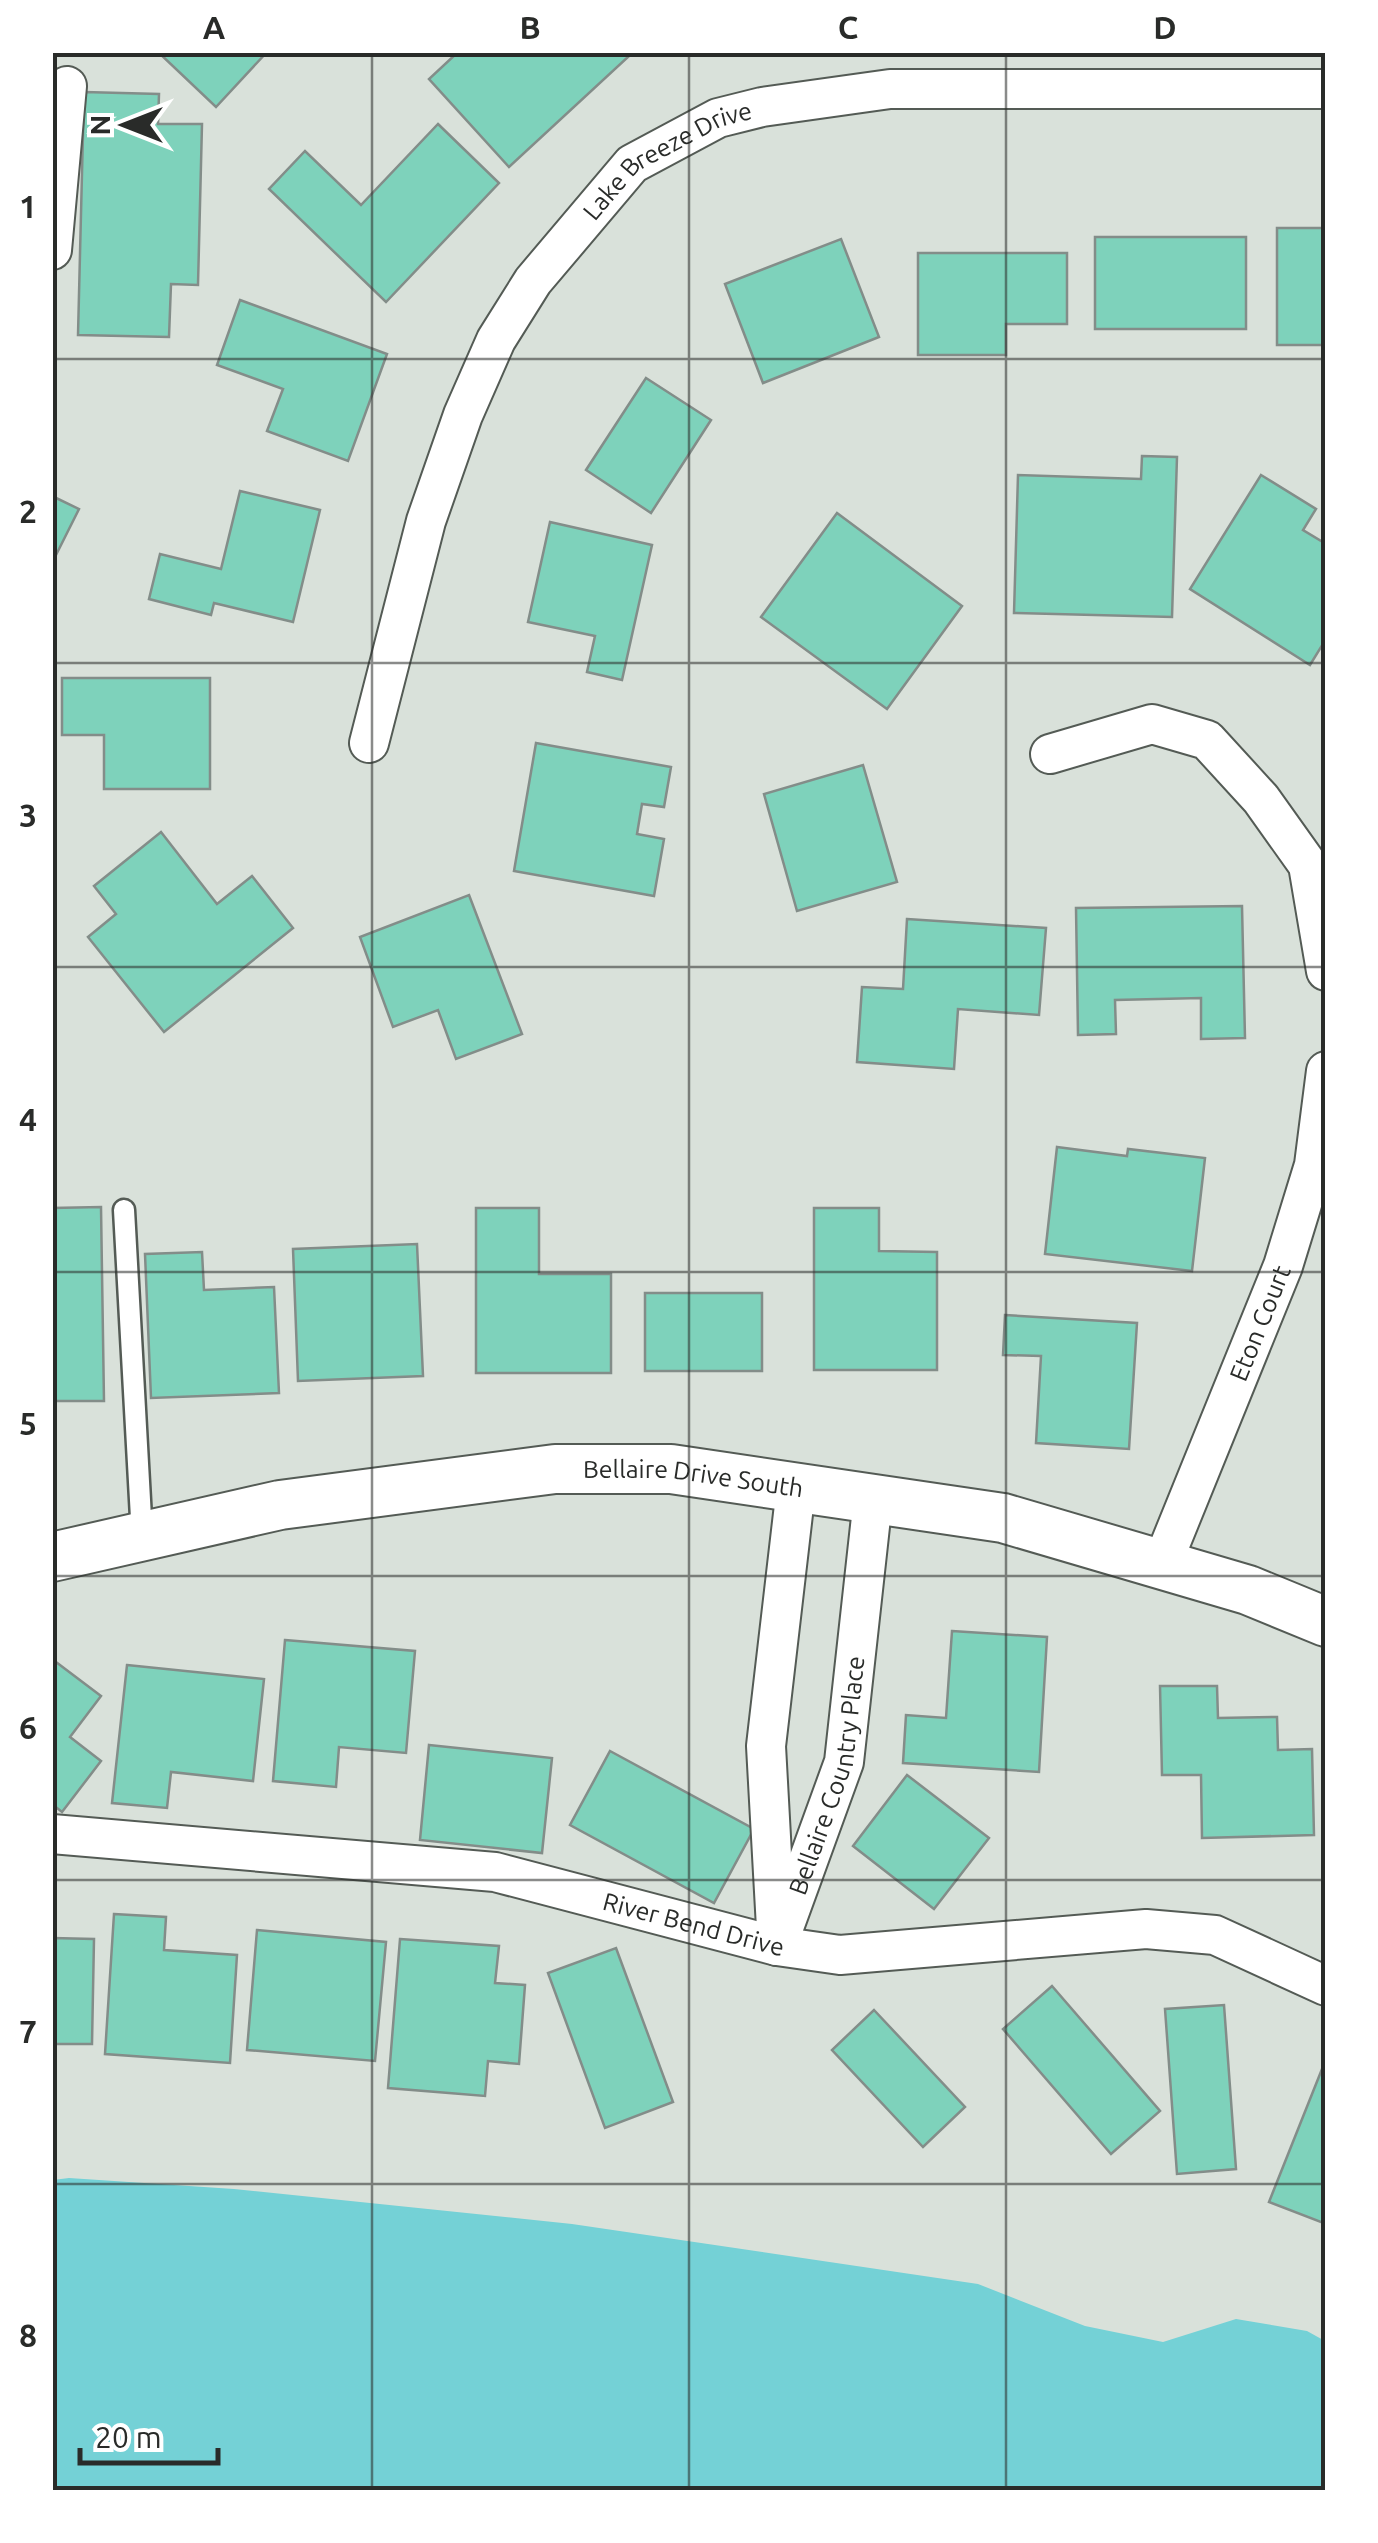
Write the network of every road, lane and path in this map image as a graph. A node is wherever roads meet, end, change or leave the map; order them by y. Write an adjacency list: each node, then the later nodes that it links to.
1 (67, 86): 3 (street)
2 (1326, 89): 4 (street, Lake Breeze Drive)
3 (52, 250)
4 (369, 742)
5 (1050, 754): 6 (street)
6 (1326, 970)
7 (1326, 1071): 13 (street, Eton Court)
8 (124, 1210): 11 (lane)
9 (796, 1488): 10 (street, Bellaire Drive South); 11 (street, Bellaire Drive South); 16 (street, Bellaire Country Place)
10 (874, 1500): 13 (street, Bellaire Drive South); 16 (street, Bellaire Country Place)
11 (142, 1536): 12 (street, Bellaire Drive South)
12 (52, 1557)
13 (1162, 1564): 14 (street, Bellaire Drive South)
14 (1326, 1622)
15 (52, 1834): 16 (street, River Bend Drive)
16 (777, 1946): 17 (street, River Bend Drive)
17 (1326, 1986)

